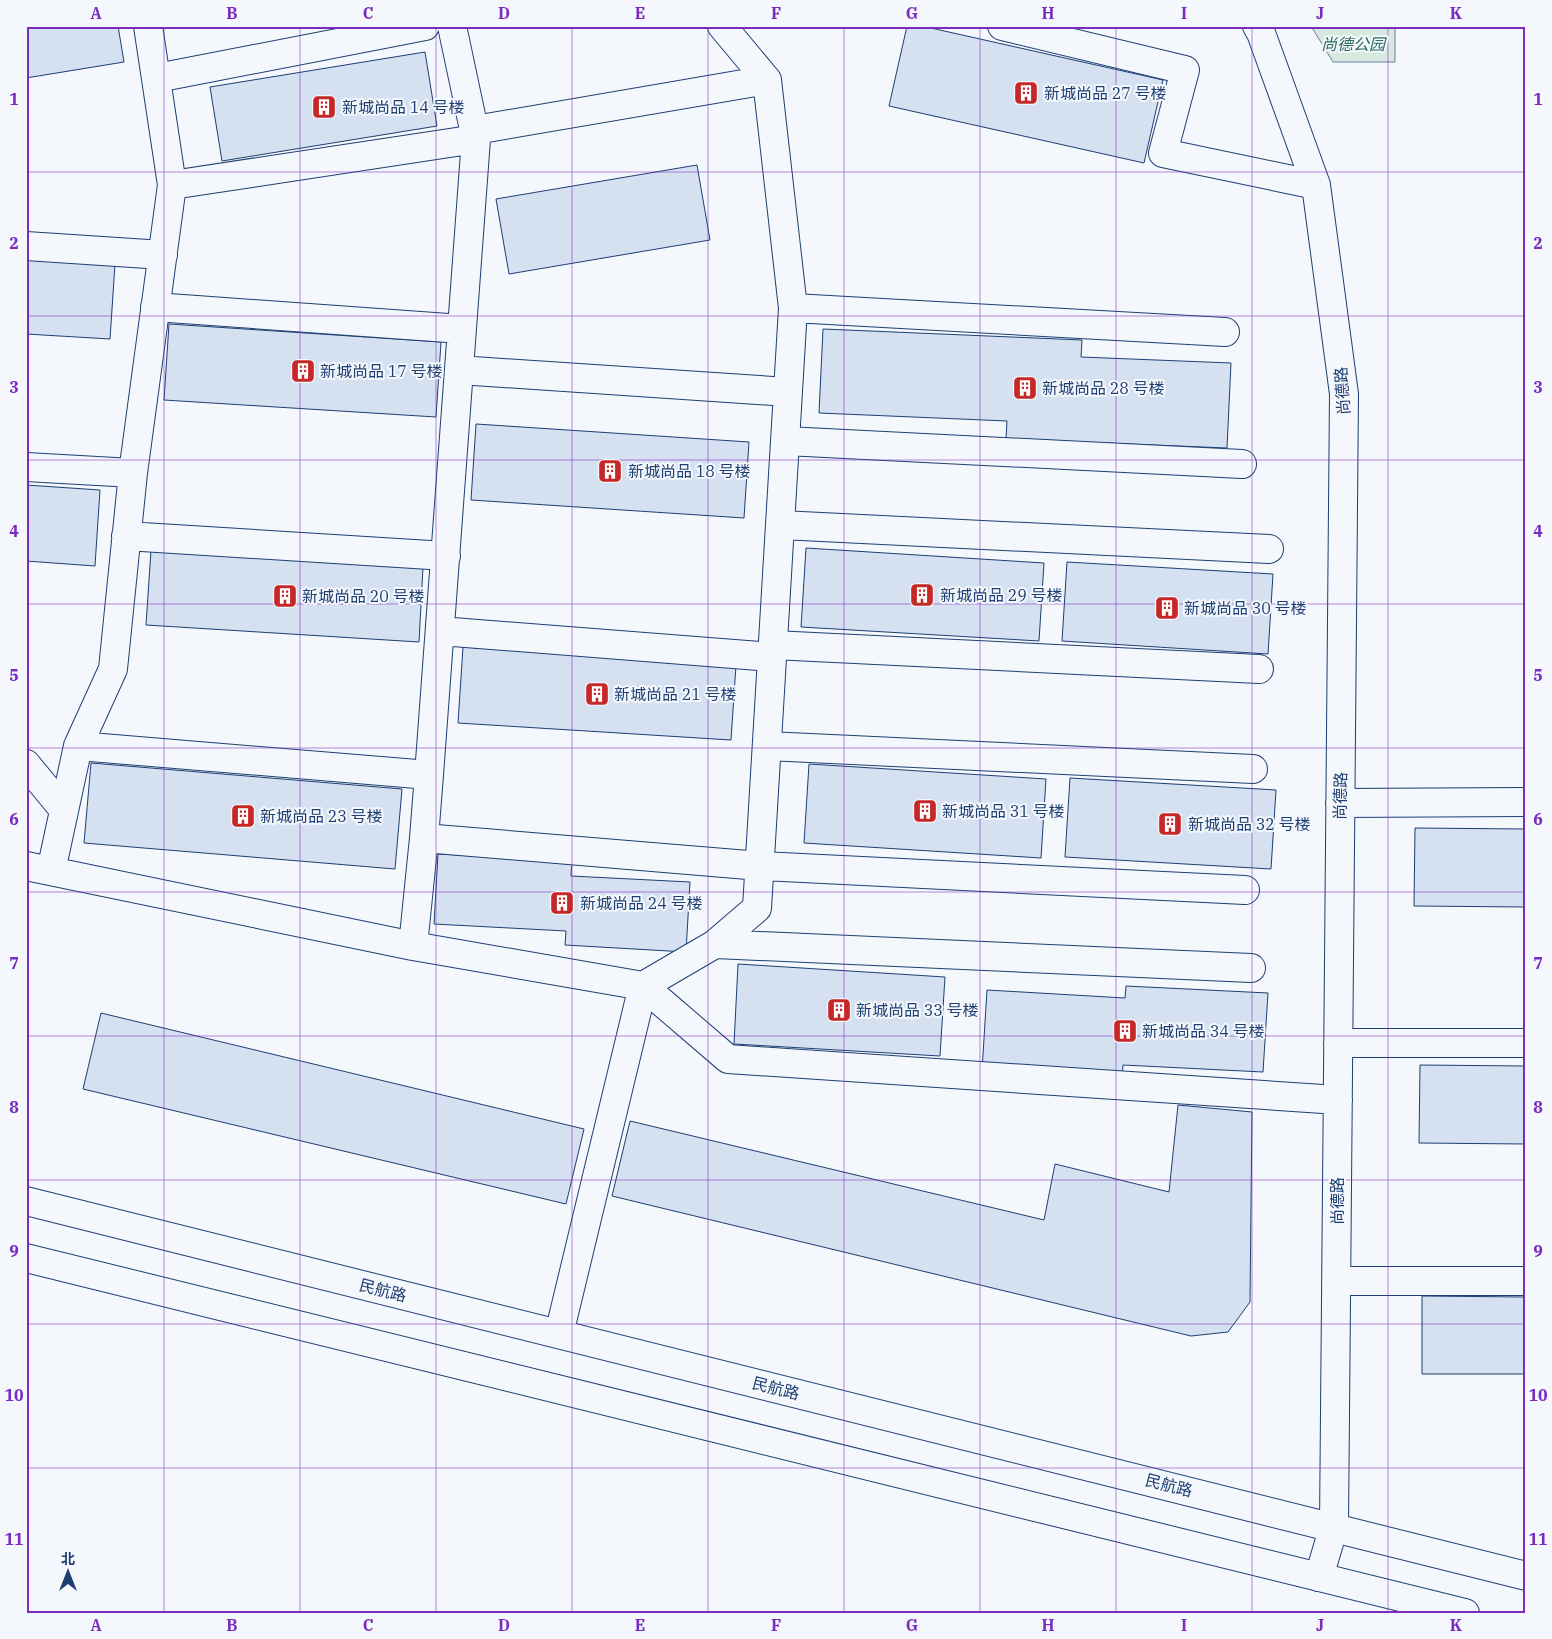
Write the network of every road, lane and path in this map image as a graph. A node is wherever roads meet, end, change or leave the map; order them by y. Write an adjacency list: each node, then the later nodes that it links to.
1 (148, 26): 7 (main road)
2 (425, 26): 7 (main road)
3 (452, 26): 9 (main road)
4 (722, 26): 8 (main road)
5 (1002, 26): 11 (main road)
6 (1257, 26): 11 (main road, 尚德路)
7 (157, 78): 10 (main road)
8 (766, 80): 9 (main road); 15 (main road)
9 (476, 134): 10 (main road); 16 (main road)
10 (172, 185): 13 (main road)
11 (1316, 185): 37 (main road, 尚德路)
12 (26, 246): 13 (main road)
13 (163, 254): 14 (main road)
14 (155, 307): 16 (main road); 23 (main road)
15 (793, 308): 17 (main road); 19 (main road)
16 (462, 329): 18 (main road)
17 (1225, 332)
18 (459, 370): 19 (main road); 27 (main road)
19 (788, 392): 20 (main road)
20 (786, 441): 21 (main road); 24 (main road)
21 (1242, 464)
22 (26, 467): 23 (main road)
23 (133, 473): 25 (main road)
24 (781, 525): 26 (main road); 29 (main road)
25 (126, 536): 27 (main road); 31 (main road)
26 (1269, 549)
27 (446, 556): 28 (main road)
28 (440, 631): 29 (main road); 35 (main road)
29 (773, 651): 30 (main road); 32 (main road)
30 (1259, 669)
31 (78, 746): 35 (main road); 38 (main road)
32 (767, 746): 34 (main road); 40 (main road)
33 (26, 764): 38 (main road)
34 (1254, 769)
35 (430, 775): 39 (main road)
36 (1526, 802): 37 (main road)
37 (1340, 803): 47 (main road, 尚德路)
38 (64, 810): 41 (main road)
39 (424, 838): 40 (main road); 44 (main road)
40 (760, 866): 42 (main road); 43 (main road)
41 (39, 868): 44 (main road)
42 (1245, 890)
43 (715, 944): 45 (main road); 46 (main road)
44 (413, 946): 46 (main road)
45 (1251, 968)
46 (644, 986): 49 (main road); 54 (main road)
47 (1338, 1043): 48 (main road); 49 (main road, 尚德路)
48 (1526, 1043)
49 (1338, 1100): 52 (main road, 尚德路)
50 (26, 1201): 54 (main road, 民航路)
51 (26, 1258): 57 (main road)
52 (1336, 1281): 53 (main road); 55 (main road, 尚德路)
53 (1526, 1281)
54 (559, 1334): 55 (main road, 民航路)
55 (1334, 1526): 56 (main road, 民航路); 57 (main road, 尚德路)
56 (1526, 1576)
57 (1319, 1577): 58 (main road)
58 (1465, 1613)

